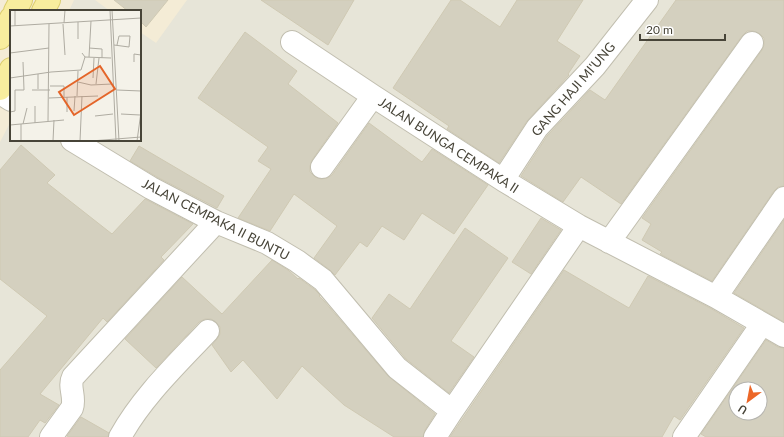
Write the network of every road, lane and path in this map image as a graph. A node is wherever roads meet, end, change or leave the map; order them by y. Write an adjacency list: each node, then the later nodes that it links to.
1 (21, 0): 4 (main road)
2 (50, 0): 5 (main road)
3 (647, 0): 17 (street, GANG HAJI MI'UNG)
4 (16, 10)
5 (44, 10)
6 (10, 20): 7 (main road)
7 (0, 38)
8 (292, 42): 13 (street, JALAN BUNGA CEMPAKA II)
9 (752, 43): 21 (street)
10 (10, 71): 11 (main road)
11 (0, 89)
12 (0, 93): 14 (street)
13 (373, 96): 16 (street); 17 (street, JALAN BUNGA CEMPAKA II)
14 (10, 99)
15 (74, 141): 19 (street, JALAN CEMPAKA II BUNTU)
16 (322, 167)
17 (503, 180): 20 (street, JALAN BUNGA CEMPAKA II)
18 (784, 198): 22 (street)
19 (216, 222): 26 (street, JALAN CEMPAKA II BUNTU); 27 (street)
20 (578, 226): 21 (street, JALAN BUNGA CEMPAKA II); 26 (street)
21 (609, 242): 22 (street, JALAN BUNGA CEMPAKA II)
22 (716, 296): 23 (street, JALAN BUNGA CEMPAKA II)
23 (762, 324): 25 (street, JALAN BUNGA CEMPAKA II); 30 (street)
24 (208, 331): 28 (street)
25 (784, 336)
26 (452, 411): 29 (street)
27 (51, 437)
28 (120, 437)
29 (435, 437)
30 (684, 437)

